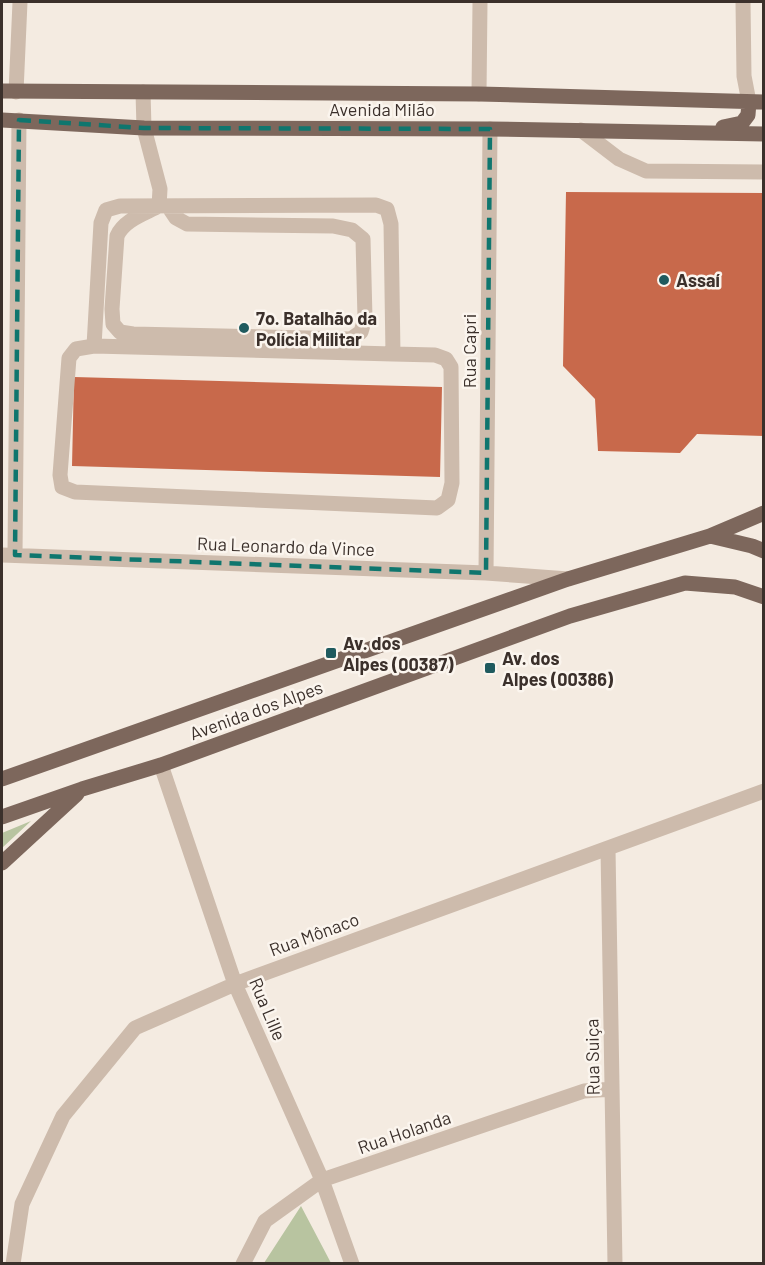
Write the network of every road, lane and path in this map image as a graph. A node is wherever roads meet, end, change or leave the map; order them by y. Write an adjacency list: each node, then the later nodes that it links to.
1 (21, 2): 4 (street)
2 (480, 2): 6 (street)
3 (743, 2): 7 (street)
4 (9, 92): 5 (main road, Avenida Milão)
5 (143, 92): 6 (main road, Avenida Milão); 10 (street)
6 (479, 94): 7 (main road, Avenida Milão)
7 (756, 102): 13 (main road)
8 (2, 120): 9 (main road, Avenida Milão)
9 (19, 120): 10 (main road, Avenida Milão); 22 (street)
10 (144, 128): 11 (main road, Avenida Milão); 16 (street)
11 (490, 129): 12 (main road, Avenida Milão); 23 (street, Rua Capri)
12 (581, 130): 13 (main road, Avenida Milão); 15 (street)
13 (685, 132): 14 (main road, Avenida Milão)
14 (764, 134)
15 (764, 172)
16 (164, 206): 16 (street); 17 (street); 18 (street)
17 (94, 346): 18 (street); 18 (street)
18 (393, 354)
19 (764, 513): 20 (main road, Avenida dos Alpes)
20 (710, 536): 21 (main road); 24 (main road, Avenida dos Alpes)
21 (764, 551)
22 (8, 555): 23 (street, Rua Leonardo da Vince)
23 (486, 573): 24 (street, Rua Leonardo da Vince)
24 (568, 579): 27 (main road, Avenida dos Alpes)
25 (764, 597): 26 (main road, Avenida dos Alpes)
26 (161, 765): 28 (main road, Avenida dos Alpes); 33 (street, Rua Lille)
27 (2, 779)
28 (82, 789): 30 (main road, Avenida dos Alpes); 32 (main road)
29 (764, 791): 31 (street, Rua Mônaco)
30 (2, 817)
31 (608, 849): 33 (street, Rua Mônaco); 34 (street, Rua Suiça)
32 (2, 863)
33 (235, 984): 35 (street, Rua Lille); 36 (street, Rua Mônaco)
34 (612, 1089): 35 (street, Rua Holanda); 39 (street, Rua Suiça)
35 (322, 1180): 37 (street, Rua Holanda); 38 (street, Rua Lille)
36 (13, 1263)
37 (243, 1263)
38 (352, 1263)
39 (615, 1263)

